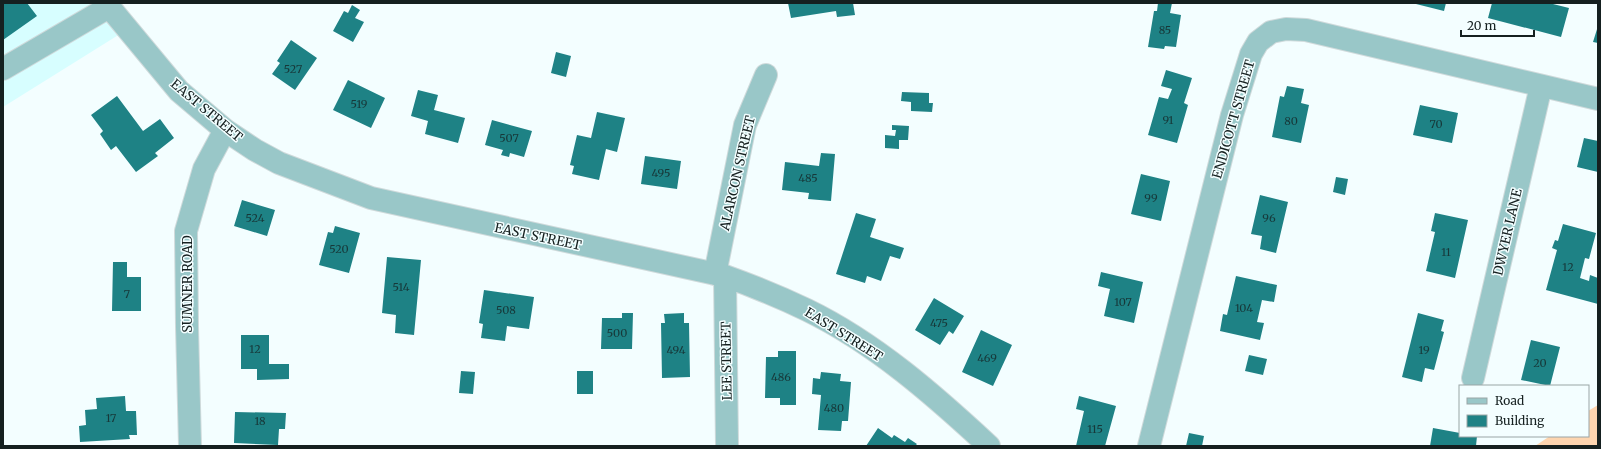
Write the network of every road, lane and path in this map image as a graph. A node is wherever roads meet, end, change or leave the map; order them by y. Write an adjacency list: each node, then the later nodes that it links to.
1 (108, 5): 2 (street); 6 (street, EAST STREET)
2 (3, 69)
3 (766, 75): 7 (street, ALARCON STREET)
4 (1541, 86): 5 (street, ENDICOTT STREET); 8 (street, DWYER LANE); 12 (street, ENDICOTT STREET)
5 (1598, 99)
6 (225, 130): 7 (street, EAST STREET); 9 (street, SUMNER ROAD)
7 (720, 275): 10 (street, LEE STREET); 11 (street, EAST STREET)
8 (1473, 378)
9 (190, 446)
10 (727, 446)
11 (989, 446)
12 (1149, 446)

